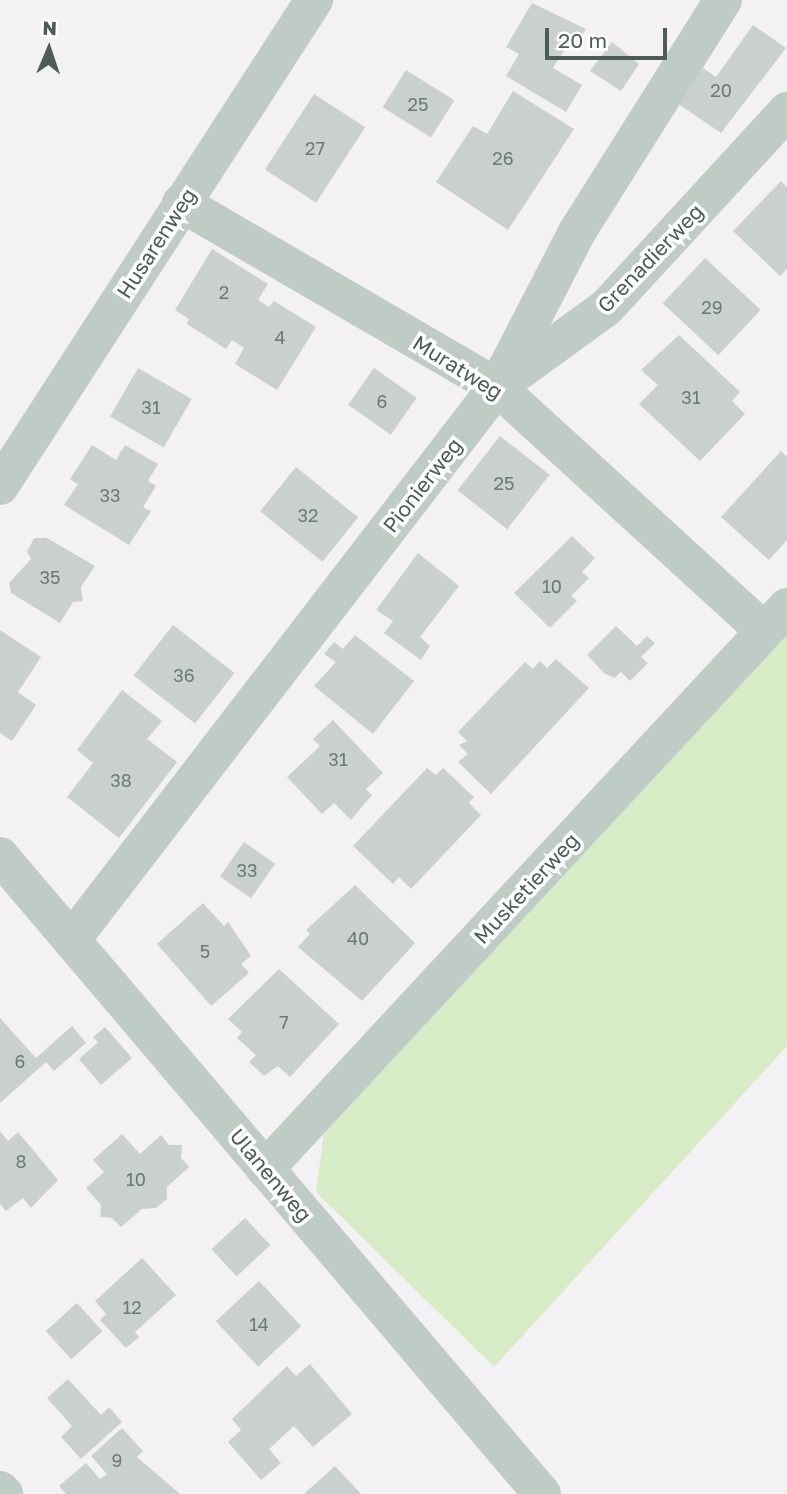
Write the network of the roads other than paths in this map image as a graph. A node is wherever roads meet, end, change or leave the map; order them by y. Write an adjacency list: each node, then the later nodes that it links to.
1 (314, 0): 4 (street, Husarenweg)
2 (723, 0): 5 (street, Pionierweg)
3 (787, 111): 5 (street, Grenadierweg)
4 (181, 203): 5 (street, Muratweg); 6 (street, Husarenweg)
5 (497, 387): 7 (street, Muratweg); 9 (street, Pionierweg)
6 (0, 486)
7 (776, 619): 10 (street, Musketierweg)
8 (0, 856): 9 (street, Ulanenweg)
9 (73, 938): 10 (street, Ulanenweg)
10 (265, 1169): 13 (street, Ulanenweg)
11 (0, 1490): 12 (street)
12 (4, 1494)
13 (542, 1494)

